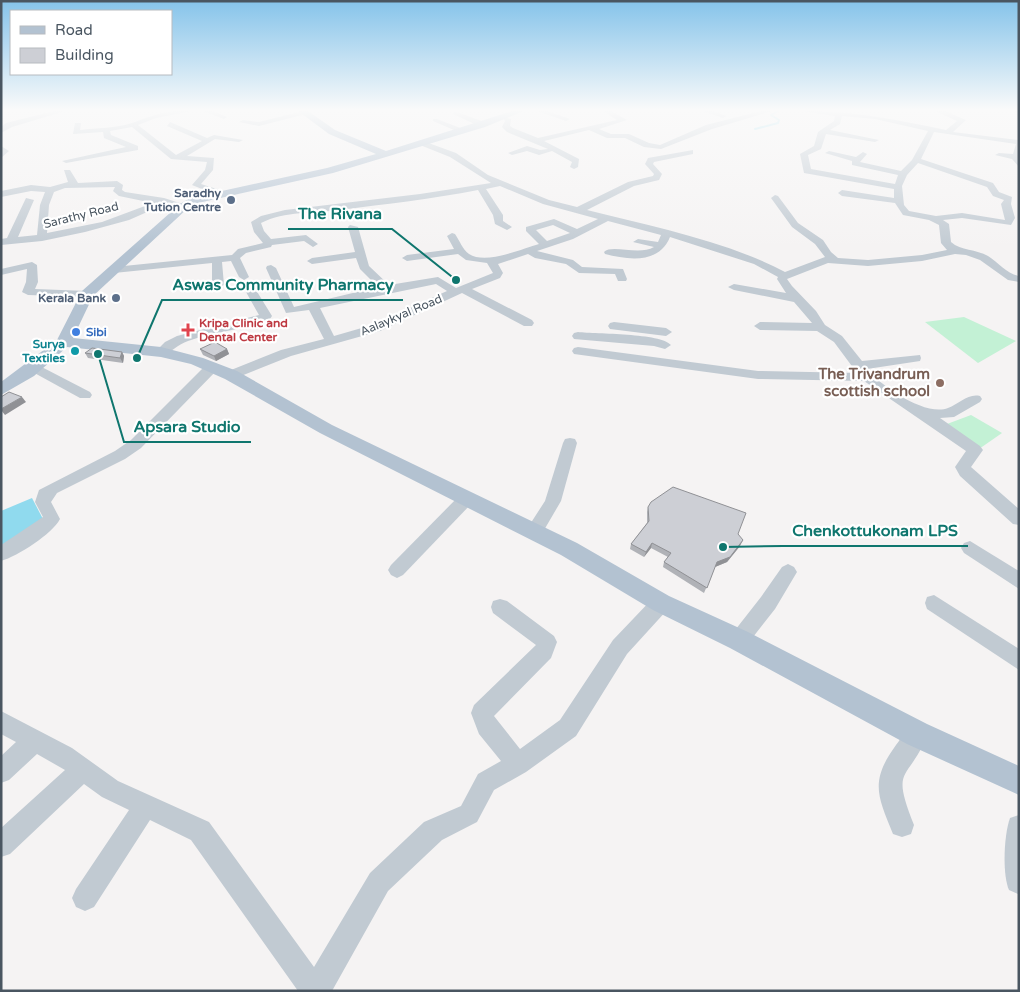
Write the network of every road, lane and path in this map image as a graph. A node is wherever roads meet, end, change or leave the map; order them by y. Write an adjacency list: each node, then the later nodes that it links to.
1 (69, 157): 2 (street)
2 (74, 157)
3 (374, 157): 25 (main road)
4 (456, 157): 19 (street)
5 (569, 157): 16 (street)
6 (664, 157): 35 (street)
7 (804, 157): 22 (street)
8 (846, 157): 13 (street)
9 (859, 157): 13 (street)
10 (917, 157): 14 (street)
11 (1004, 157): 15 (street)
12 (177, 158): 25 (street)
13 (856, 160): 18 (street)
14 (916, 160): 18 (street); 37 (street)
15 (1018, 161)
16 (574, 167)
17 (80, 170): 20 (street)
18 (903, 174): 22 (street)
19 (502, 182): 21 (street); 35 (street)
20 (66, 186): 24 (street); 30 (street)
21 (480, 187): 31 (street); 40 (street)
22 (898, 187): 32 (street)
23 (385, 189): 31 (street)
24 (51, 190): 27 (street); 44 (street)
25 (220, 193): 33 (main road)
26 (842, 193): 32 (street)
27 (1, 194)
28 (775, 198): 58 (street)
29 (29, 200): 45 (street)
30 (164, 201): 33 (street); 44 (street, Sarathy Road)
31 (383, 201): 36 (street); 46 (street)
32 (899, 201): 37 (street)
33 (184, 206): 63 (main road)
34 (949, 206): 37 (street)
35 (579, 210): 38 (street)
36 (385, 212)
37 (941, 217): 53 (street)
38 (607, 218): 41 (street); 42 (street)
39 (353, 227): 55 (street)
40 (508, 227)
41 (578, 233): 49 (street); 49 (street)
42 (667, 233): 50 (street); 65 (street)
43 (452, 236): 52 (street)
44 (42, 238): 45 (street, Sarathy Road)
45 (6, 242)
46 (269, 242): 48 (street); 56 (street)
47 (638, 242): 50 (street)
48 (313, 244)
49 (546, 245): 51 (street)
50 (661, 245): 54 (street)
51 (529, 250): 60 (street); 67 (street)
52 (459, 251): 57 (street); 60 (street)
53 (955, 251): 58 (street); 68 (street)
54 (609, 252)
55 (360, 254): 59 (street); 71 (street)
56 (235, 258): 61 (street); 66 (street)
57 (407, 258)
58 (834, 259): 65 (street)
59 (312, 261)
60 (493, 261): 72 (street, Aalaykyal Road)
61 (217, 262): 63 (street); 69 (street)
62 (271, 268): 76 (street)
63 (114, 270): 74 (main road)
64 (1, 272): 74 (street)
65 (784, 276): 75 (street)
66 (244, 277)
67 (622, 278)
68 (1019, 279)
69 (218, 285)
70 (734, 288): 75 (street)
71 (386, 289): 72 (street); 76 (street)
72 (458, 290): 78 (street); 84 (street, Aalaykyal Road)
73 (252, 292): 87 (street)
74 (86, 294): 85 (main road)
75 (798, 299): 80 (street)
76 (313, 306): 84 (street)
77 (756, 312): 81 (street)
78 (528, 323)
79 (614, 326): 82 (street)
80 (820, 327): 81 (street); 90 (street)
81 (762, 331)
82 (666, 334): 83 (street); 89 (street)
83 (578, 336)
84 (332, 340): 92 (street, Aalaykyal Road)
85 (64, 342): 87 (main road); 91 (main road)
86 (578, 351): 89 (street)
87 (161, 352): 92 (main road)
88 (915, 358): 90 (street)
89 (664, 364): 94 (street)
90 (858, 366): 94 (street)
91 (31, 369): 93 (main road); 95 (main road); 96 (street)
92 (221, 371): 100 (main road); 104 (street)
93 (1, 375)
94 (868, 377): 98 (street)
95 (1, 390)
96 (86, 395)
97 (975, 399): 98 (street)
98 (916, 411): 101 (street)
99 (570, 443): 102 (street)
100 (466, 499): 102 (main road); 105 (street)
101 (1019, 519)
102 (534, 532): 108 (main road)
103 (970, 548): 107 (street)
104 (1, 554)
105 (397, 570)
106 (788, 572): 111 (street)
107 (1019, 581)
108 (661, 603): 111 (main road); 116 (street)
109 (934, 604): 112 (street)
110 (500, 607): 116 (street)
111 (739, 640): 114 (main road)
112 (1019, 661)
113 (1, 722): 115 (street)
114 (917, 734): 119 (main road); 121 (street)
115 (35, 740): 117 (street); 118 (street)
116 (518, 764): 126 (street)
117 (83, 769): 120 (street); 123 (street)
118 (1, 772)
119 (1019, 781)
120 (146, 805): 125 (street); 126 (street)
121 (902, 826)
122 (1019, 827): 124 (street)
123 (1, 845)
124 (1018, 881)
125 (85, 898)
126 (316, 991)

